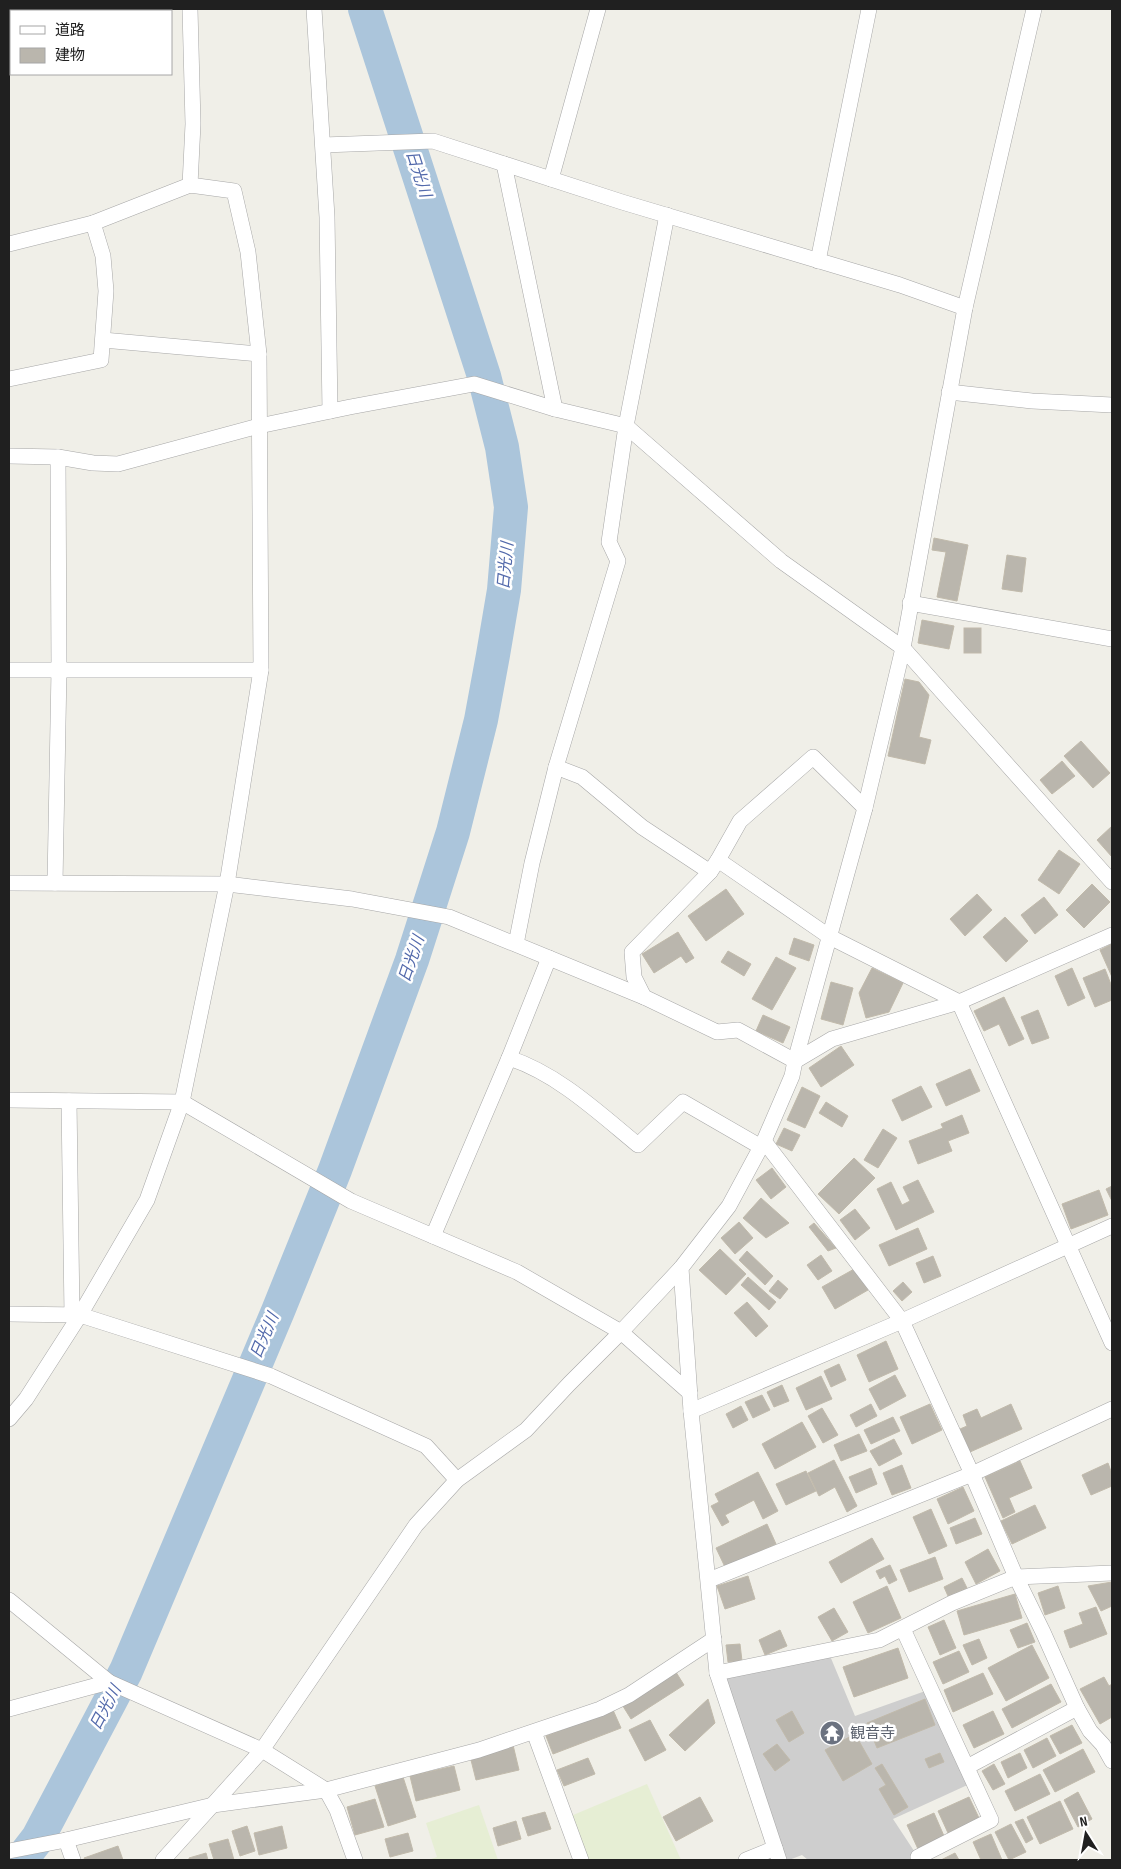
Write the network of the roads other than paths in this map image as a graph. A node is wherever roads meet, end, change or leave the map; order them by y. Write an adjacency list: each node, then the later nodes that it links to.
1 (190, 9): 9 (street)
2 (314, 9): 6 (street)
3 (598, 9): 8 (street)
4 (869, 9): 13 (street)
5 (1034, 9): 14 (street)
6 (323, 144): 7 (street); 21 (street)
7 (504, 164): 8 (street); 20 (street)
8 (552, 179): 10 (street)
9 (190, 184): 11 (street); 16 (street)
10 (667, 215): 13 (street); 23 (street)
11 (92, 223): 12 (street); 15 (street)
12 (9, 244)
13 (818, 261): 14 (street)
14 (965, 308): 18 (street)
15 (102, 340): 16 (street); 17 (street)
16 (259, 354): 22 (street)
17 (9, 380)
18 (948, 392): 19 (street); 26 (street)
19 (1112, 405)
20 (555, 409): 21 (street); 23 (street)
21 (330, 412): 22 (street)
22 (259, 426): 25 (street); 31 (street)
23 (626, 426): 28 (street); 32 (street)
24 (9, 456): 25 (street)
25 (58, 456): 30 (street)
26 (910, 603): 27 (street); 28 (street)
27 (1112, 639)
28 (903, 648): 33 (street); 35 (street)
29 (9, 670): 30 (street)
30 (59, 670): 31 (street); 37 (street)
31 (261, 670): 38 (street)
32 (556, 768): 34 (street); 41 (street)
33 (865, 808): 34 (street); 40 (street)
34 (714, 866): 40 (street); 43 (street)
35 (1112, 882)
36 (9, 883): 37 (street)
37 (55, 883): 38 (street)
38 (227, 884): 41 (street); 49 (street)
39 (1112, 935): 44 (street)
40 (830, 937): 44 (street); 46 (street)
41 (516, 944): 42 (street)
42 (549, 958): 43 (street); 45 (street)
43 (644, 997): 46 (street)
44 (959, 1002): 46 (street); 53 (street)
45 (509, 1058): 50 (street); 52 (street)
46 (795, 1060): 50 (street)
47 (9, 1100): 48 (street)
48 (68, 1101): 49 (street); 56 (street)
49 (182, 1102): 52 (street); 56 (street)
50 (762, 1144): 54 (street); 57 (street)
51 (1112, 1226): 53 (street)
52 (433, 1236): 58 (street)
53 (1070, 1246): 57 (street); 59 (street)
54 (681, 1268): 58 (street); 60 (street)
55 (9, 1314): 56 (street)
56 (76, 1315): 63 (street); 65 (street)
57 (902, 1321): 62 (street); 64 (street)
58 (621, 1332): 60 (street); 65 (street)
59 (1112, 1343)
60 (690, 1393): 62 (street)
61 (1112, 1409): 64 (street)
62 (691, 1411): 68 (street)
63 (9, 1419)
64 (972, 1474): 67 (street); 68 (street)
65 (457, 1480): 77 (street)
66 (1112, 1573): 67 (street)
67 (1016, 1577): 70 (street); 74 (street)
68 (709, 1580): 71 (street)
69 (9, 1600): 73 (street)
70 (903, 1629): 72 (street); 79 (street)
71 (714, 1638): 72 (street); 76 (street)
72 (716, 1673): 84 (street)
73 (110, 1682): 75 (street); 77 (street)
74 (1077, 1708): 78 (street); 79 (street)
75 (9, 1709)
76 (534, 1732): 80 (street); 89 (street)
77 (262, 1750): 80 (street); 81 (street)
78 (1112, 1761)
79 (967, 1767): 85 (street)
80 (326, 1790): 81 (street); 88 (street)
81 (213, 1805): 82 (street); 87 (street)
82 (66, 1840): 83 (street); 86 (street)
83 (9, 1851)
84 (777, 1854): 90 (street)
85 (918, 1857)
86 (73, 1860)
87 (163, 1860)
88 (355, 1860)
89 (582, 1860)
90 (746, 1860)

